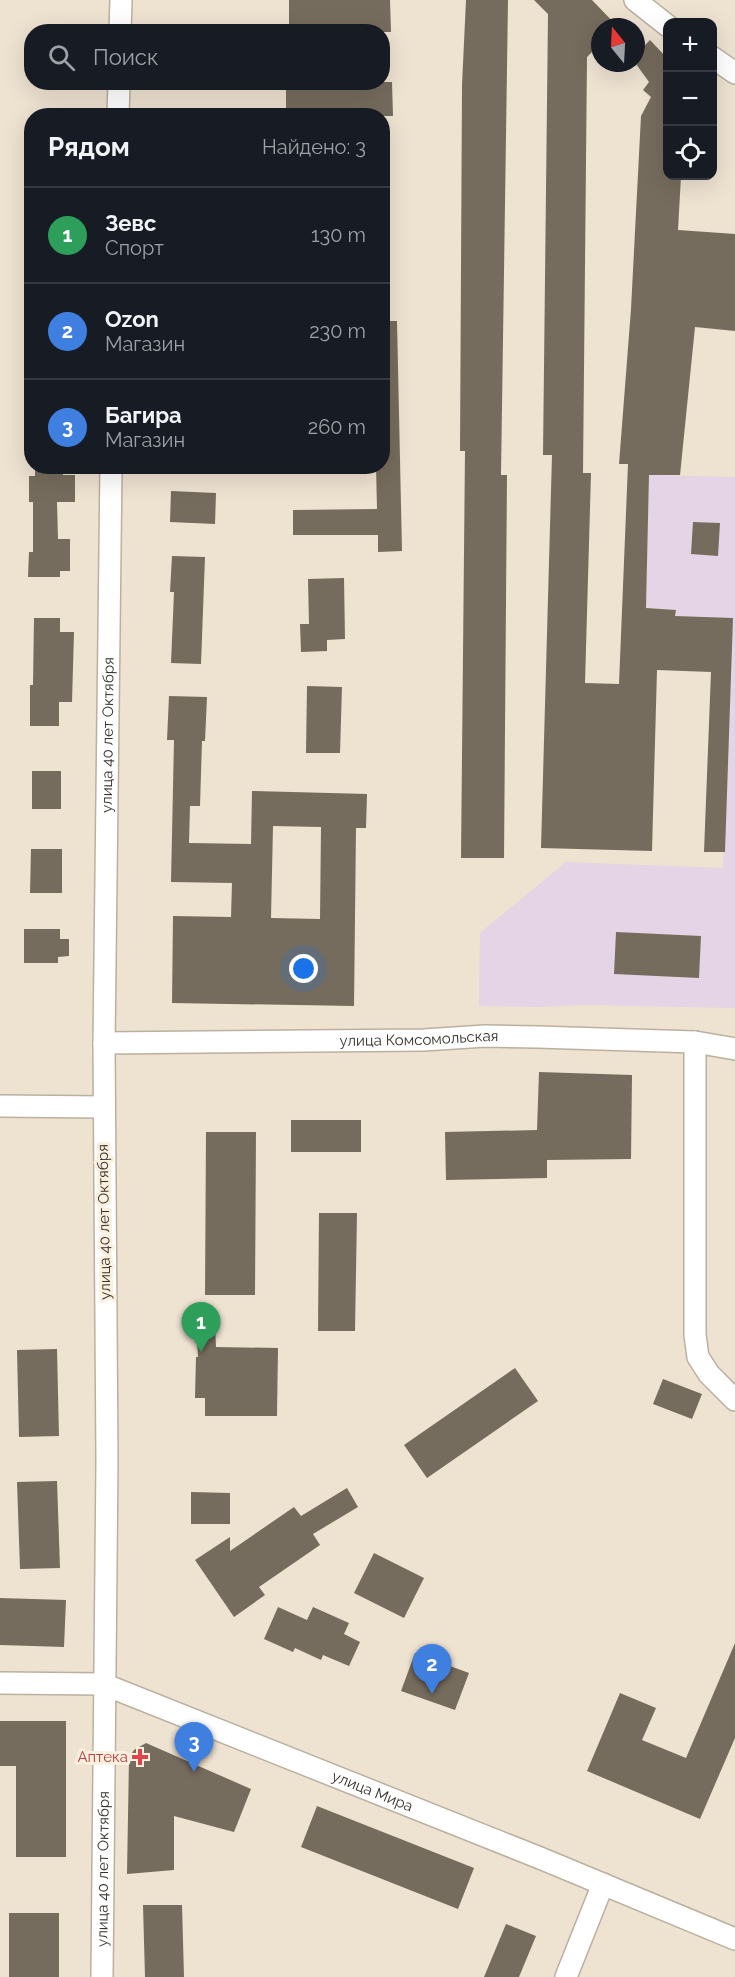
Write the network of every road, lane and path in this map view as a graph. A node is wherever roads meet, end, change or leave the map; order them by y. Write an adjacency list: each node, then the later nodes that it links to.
1 (121, 0): 4 (street)
2 (635, 0): 3 (street)
3 (663, 22)
4 (120, 24)
5 (717, 60): 6 (street)
6 (735, 73)
7 (119, 90): 8 (street)
8 (118, 108)
9 (111, 474): 11 (street, улица 40 лет Октября)
10 (695, 1042): 11 (street, улица Комсомольская); 12 (street, улица Комсомольская); 15 (street)
11 (104, 1043): 14 (street, улица 40 лет Октября)
12 (735, 1049)
13 (0, 1106): 14 (street)
14 (103, 1107): 17 (street, улица 40 лет Октября)
15 (735, 1400)
16 (0, 1683): 17 (street, улица Мира)
17 (104, 1684): 18 (street, улица Мира); 20 (street, улица 40 лет Октября)
18 (603, 1884): 19 (street, улица Мира); 21 (street)
19 (735, 1939)
20 (102, 1977)
21 (566, 1977)

